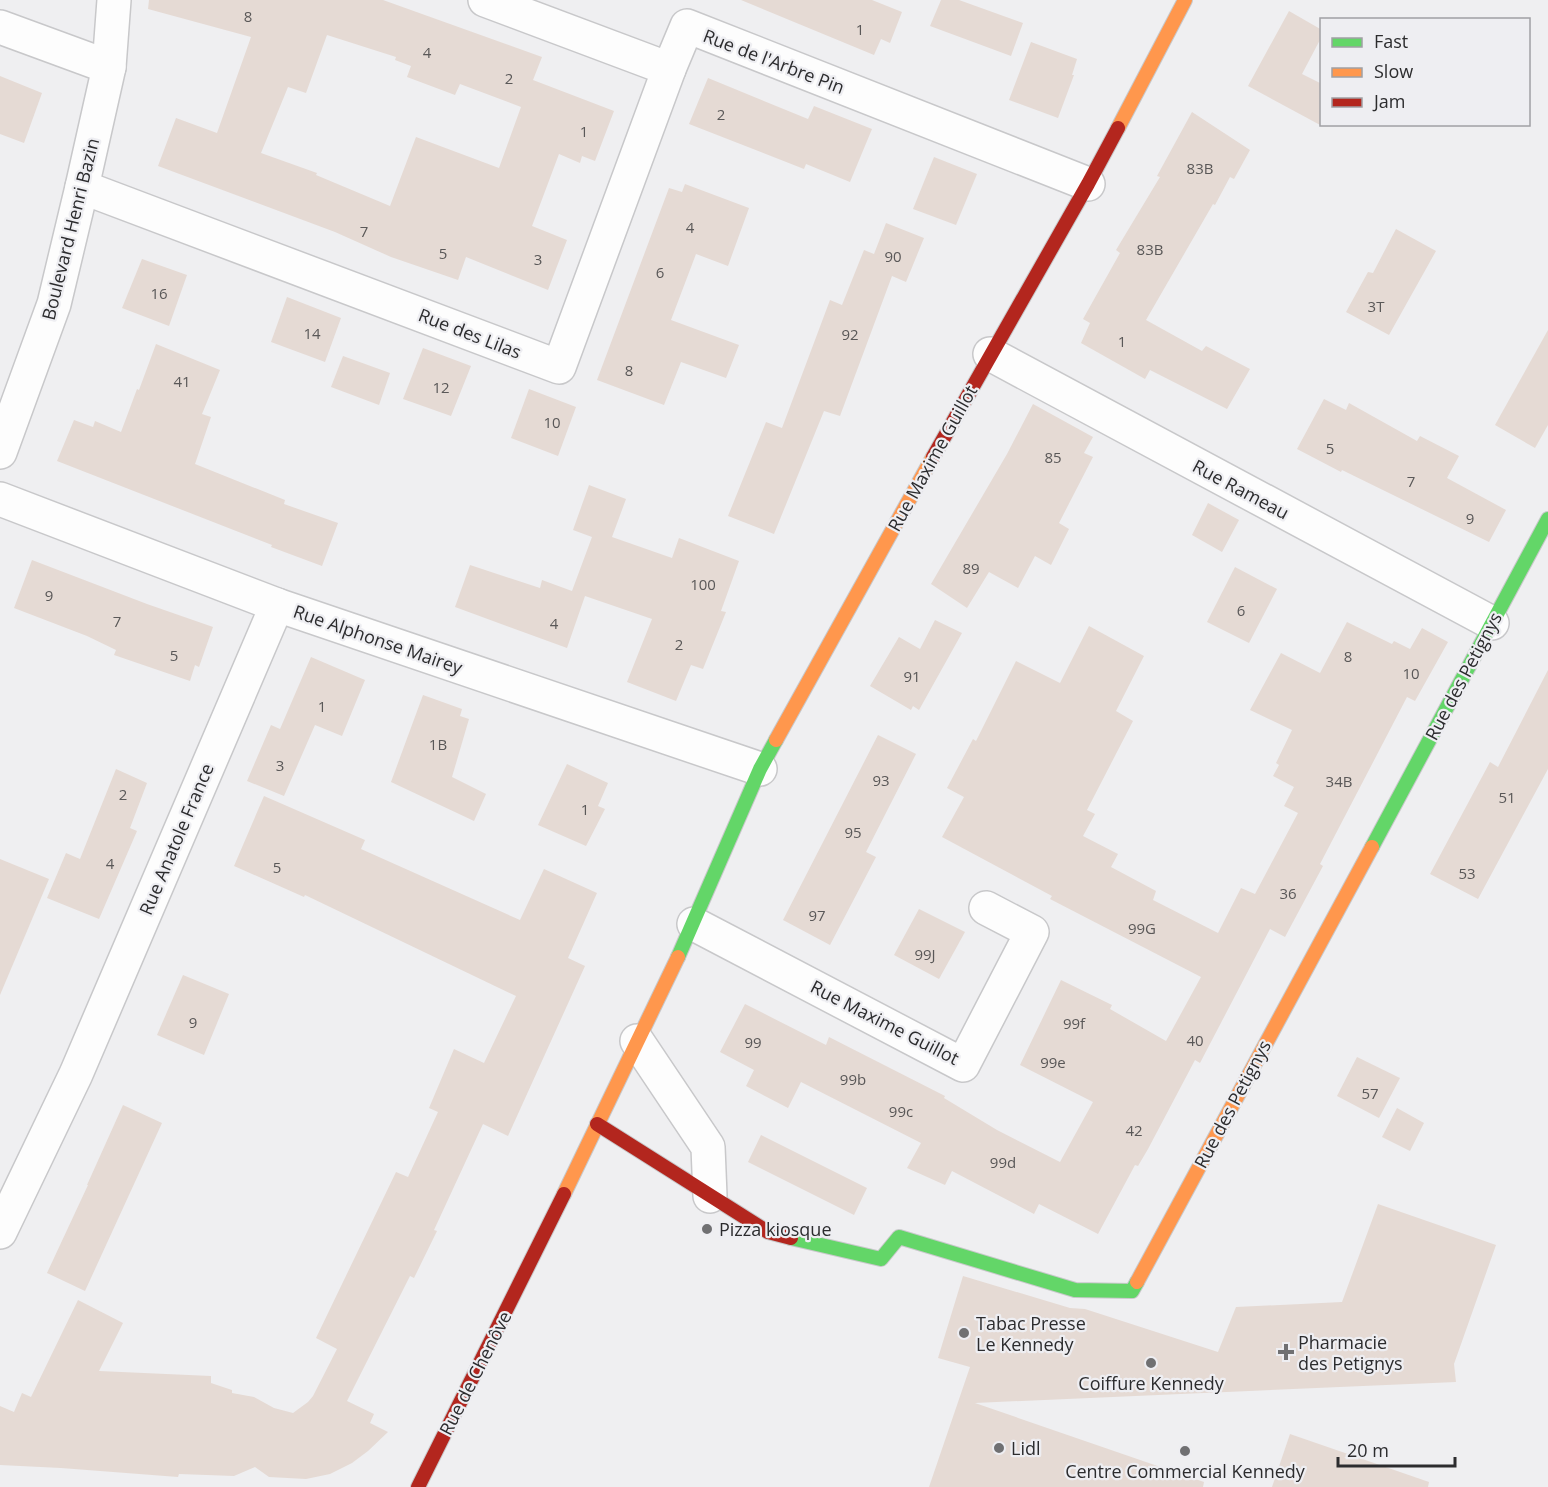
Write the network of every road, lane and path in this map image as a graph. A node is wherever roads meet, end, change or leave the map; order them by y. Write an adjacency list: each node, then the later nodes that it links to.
1 (114, 0): 5 (street, Boulevard Henri Bazin)
2 (485, 0): 6 (street)
3 (1185, 0): 7 (street, Rue Maxime Guillot)
4 (0, 27): 5 (street)
5 (109, 67): 8 (street, Boulevard Henri Bazin)
6 (669, 69): 7 (street, Rue de l'Arbre Pin); 8 (street, Rue des Lilas)
7 (1088, 184): 9 (street, Rue Maxime Guillot)
8 (82, 188): 10 (street, Boulevard Henri Bazin)
9 (990, 354): 14 (street, Rue Rameau); 15 (street, Rue Maxime Guillot)
10 (0, 452)
11 (0, 499): 13 (street, Rue Alphonse Mairey)
12 (1548, 519): 14 (street, Rue des Petignys)
13 (277, 605): 15 (street, Rue Alphonse Mairey); 21 (street, Rue Anatole France)
14 (1492, 623): 20 (street, Rue des Petignys)
15 (760, 769): 17 (street, Rue Maxime Guillot)
16 (986, 908): 17 (street, Rue Maxime Guillot)
17 (694, 924): 18 (street, Rue Maxime Guillot)
18 (637, 1041): 19 (street, Rue Maxime Guillot); 20 (street)
19 (597, 1124): 20 (street, Rue des Petignys); 22 (street, Rue Maxime Guillot)
20 (710, 1196)
21 (0, 1232)
22 (532, 1259): 23 (street, Rue de Chenôve)
23 (418, 1487)

